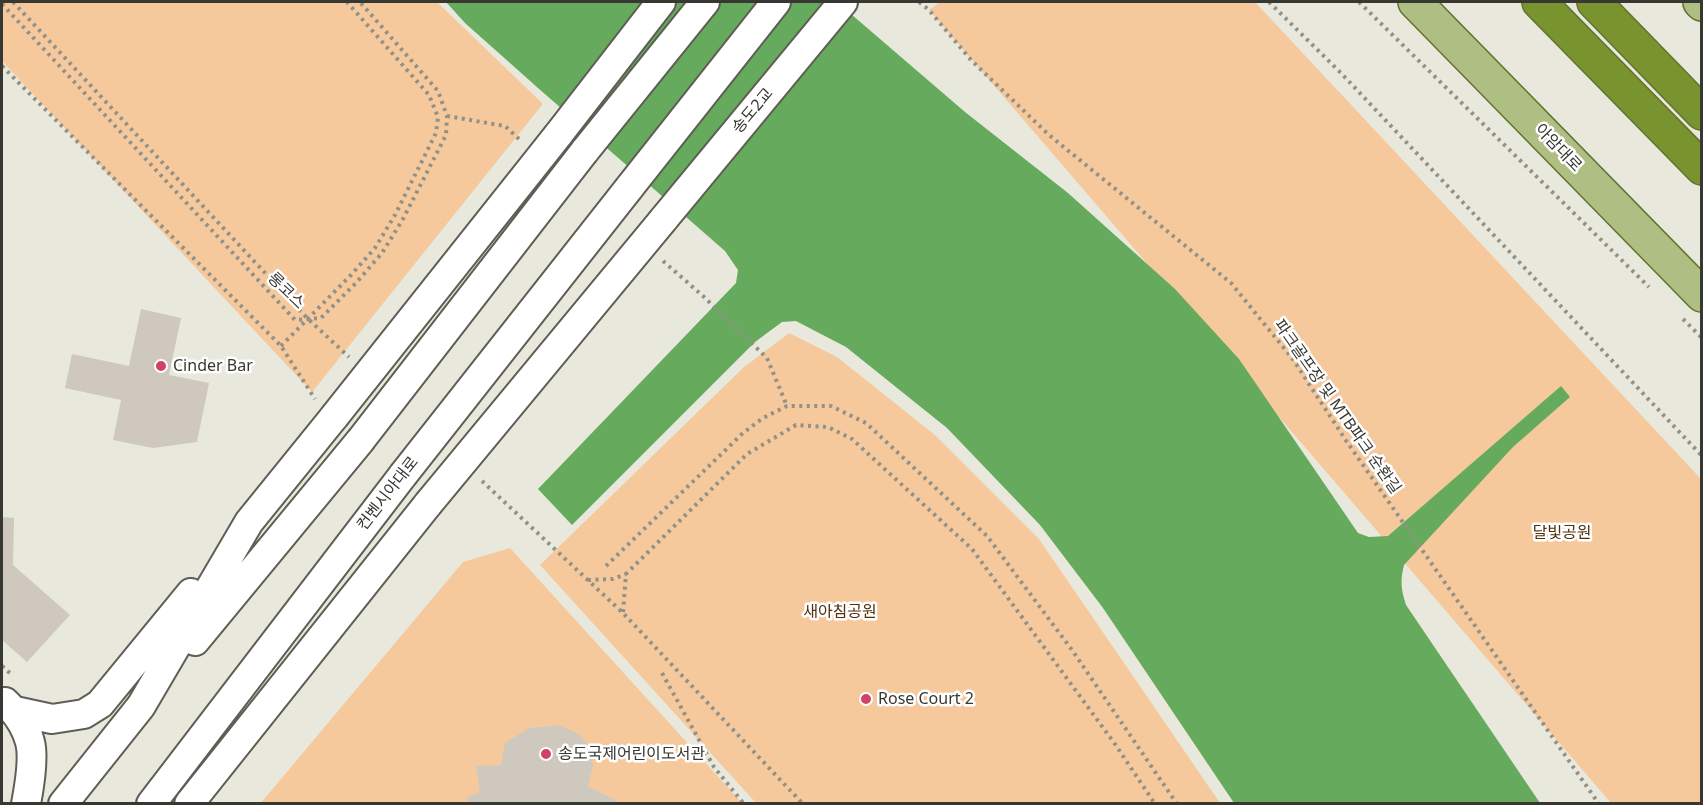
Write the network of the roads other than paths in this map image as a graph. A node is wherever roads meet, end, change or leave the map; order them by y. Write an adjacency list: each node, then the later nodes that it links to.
1 (661, 2): 11 (main road, bridge)
2 (705, 2): 13 (main road, bridge)
3 (776, 2): 16 (main road, 컨벤시아대로, bridge)
4 (843, 2): 17 (main road, 송도2교, bridge)
5 (1415, 2): 10 (main road, 아암대로)
6 (1539, 2): 9 (highway)
7 (1594, 2): 8 (highway)
8 (1701, 113)
9 (1701, 168)
10 (1689, 304)
11 (249, 522): 12 (main road); 13 (main road)
12 (8, 705): 14 (main road)
13 (141, 706): 15 (main road)
14 (26, 804)
15 (63, 804)
16 (151, 804)
17 (189, 804)

